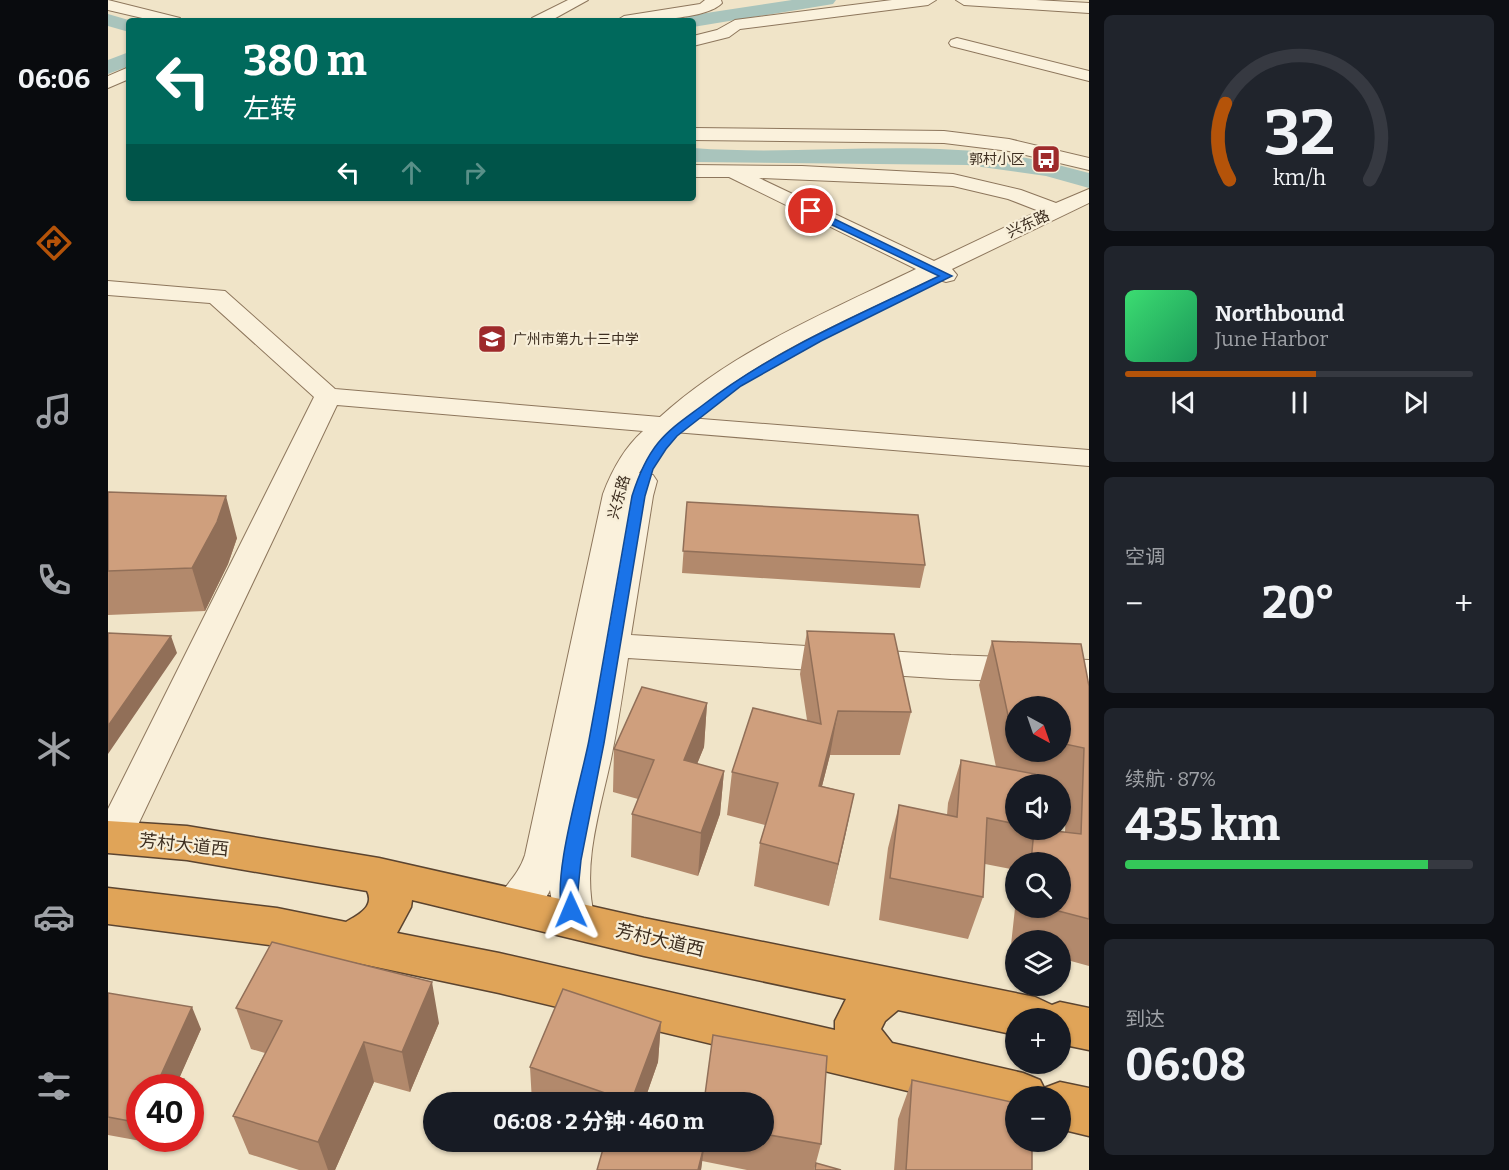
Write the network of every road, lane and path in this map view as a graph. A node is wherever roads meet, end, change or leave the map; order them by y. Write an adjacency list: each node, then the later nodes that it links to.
1 (580, 0): 9 (street)
2 (733, 0): 5 (street)
3 (928, 0): 13 (street)
4 (964, 0): 7 (street)
5 (713, 2): 10 (street)
6 (108, 5): 8 (street)
7 (1089, 8)
8 (162, 18)
9 (544, 18)
10 (642, 18)
11 (1055, 18): 12 (street)
12 (1089, 24)
13 (696, 39)
14 (957, 43): 16 (street)
15 (126, 74): 17 (street)
16 (1089, 76)
17 (108, 83)
18 (696, 134): 19 (street)
19 (1089, 164)
20 (696, 171): 21 (street)
21 (729, 172): 24 (street); 25 (street)
22 (1089, 195): 24 (street, 兴东路)
23 (1089, 207): 25 (street, 兴东路)
24 (1057, 210): 25 (street, 兴东路)
25 (940, 272): 28 (street, 兴东路)
26 (108, 288): 27 (street)
27 (328, 396): 28 (street); 32 (street)
28 (673, 426): 29 (street); 30 (street, 兴东路); 34 (street, 兴东路)
29 (1089, 458)
30 (612, 645): 31 (street); 36 (street, 兴东路)
31 (1089, 672)
32 (110, 837): 33 (highway, 芳村大道西)
33 (379, 875): 34 (highway, 芳村大道西); 37 (highway)
34 (514, 905): 36 (highway, 芳村大道西)
35 (108, 906): 37 (highway)
36 (575, 919): 38 (highway, 芳村大道西)
37 (348, 942): 42 (highway)
38 (892, 988): 39 (highway, 芳村大道西); 42 (highway)
39 (1005, 1012)
40 (1071, 1025): 41 (highway)
41 (1089, 1029)
42 (879, 1063): 43 (highway)
43 (1005, 1092)
44 (1071, 1108): 45 (highway)
45 (1089, 1112)

